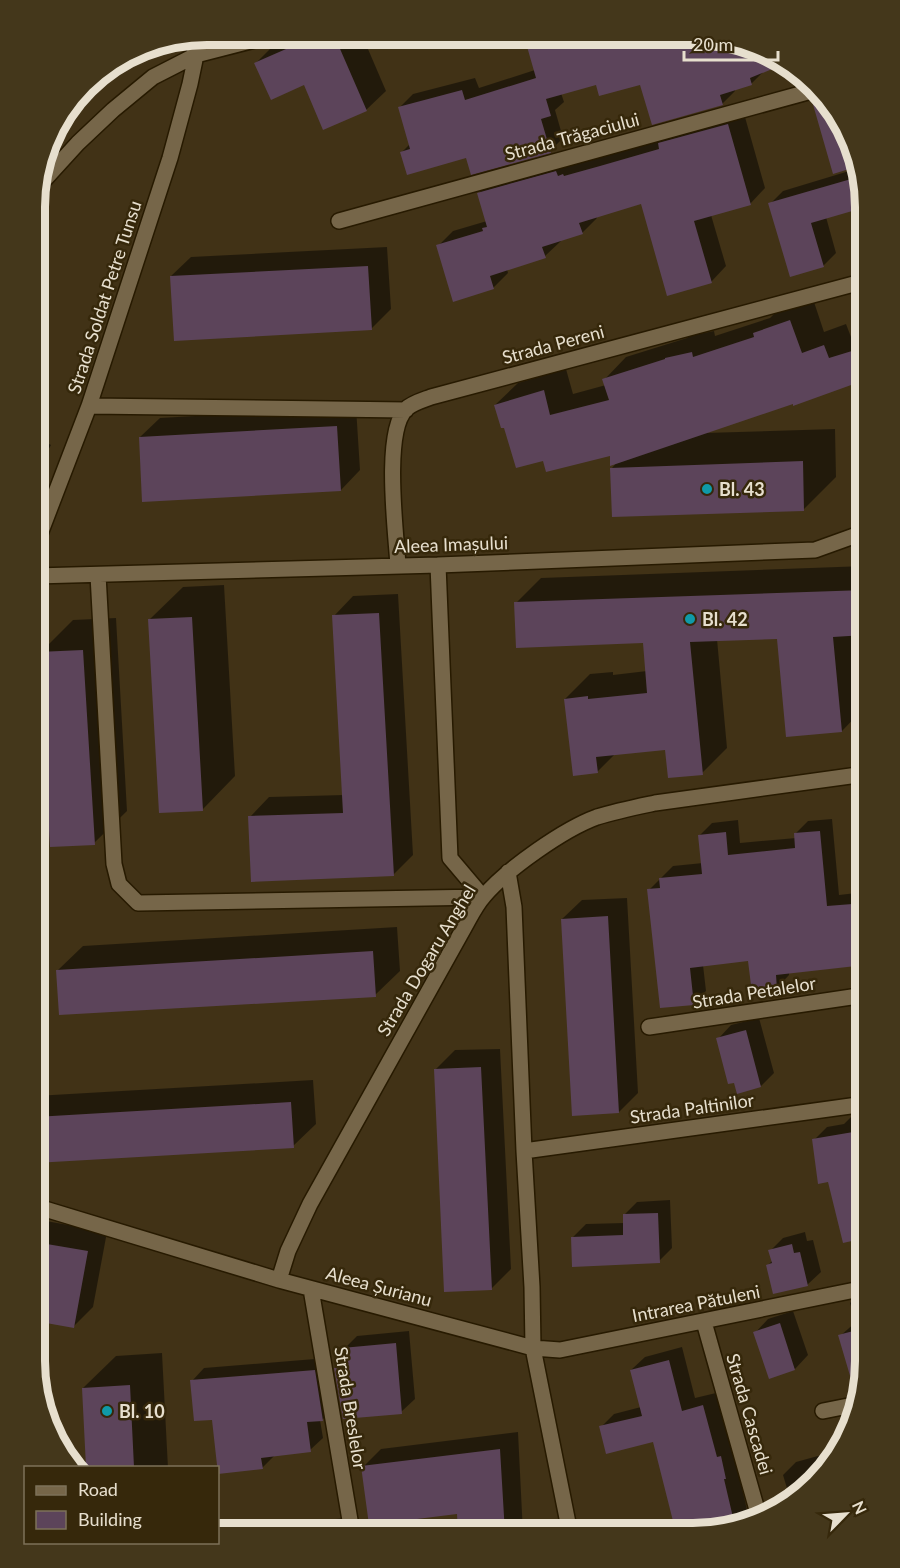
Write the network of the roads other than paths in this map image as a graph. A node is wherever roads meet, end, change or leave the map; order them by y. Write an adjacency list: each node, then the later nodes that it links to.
1 (235, 45): 3 (street)
2 (194, 46): 3 (street)
3 (196, 55): 5 (street); 8 (street, Strada Soldat Petre Tunsu)
4 (807, 92): 6 (street, Strada Trăgaciului)
5 (49, 175)
6 (339, 221)
7 (855, 283): 9 (street, Strada Pereni)
8 (89, 406): 9 (street); 10 (street, Strada Soldat Petre Tunsu)
9 (406, 410): 12 (street)
10 (45, 523)
11 (855, 536): 13 (street, Aleea Imașului)
12 (398, 565): 13 (street, Aleea Imașului); 14 (street, Aleea Imașului)
13 (438, 565): 18 (street)
14 (98, 575): 15 (street, Aleea Imașului); 18 (street)
15 (45, 576)
16 (855, 775): 17 (street, Strada Dogaru Anghel)
17 (508, 872): 18 (street, Strada Dogaru Anghel); 22 (street)
18 (483, 897): 24 (street, Strada Dogaru Anghel)
19 (855, 996): 20 (street, Strada Petalelor)
20 (649, 1027)
21 (855, 1105): 22 (street, Strada Paltinilor)
22 (524, 1151): 28 (street)
23 (45, 1209): 24 (street, Aleea Șurianu)
24 (279, 1280): 25 (street, Aleea Șurianu)
25 (311, 1289): 28 (street, Aleea Șurianu); 32 (street, Strada Breslelor)
26 (855, 1290): 27 (street, Intrarea Pătuleni)
27 (704, 1322): 28 (street, Intrarea Pătuleni); 31 (street, Strada Cascadei)
28 (533, 1348): 33 (street)
29 (848, 1407): 30 (street)
30 (823, 1411)
31 (757, 1509)
32 (350, 1523)
33 (568, 1523)

